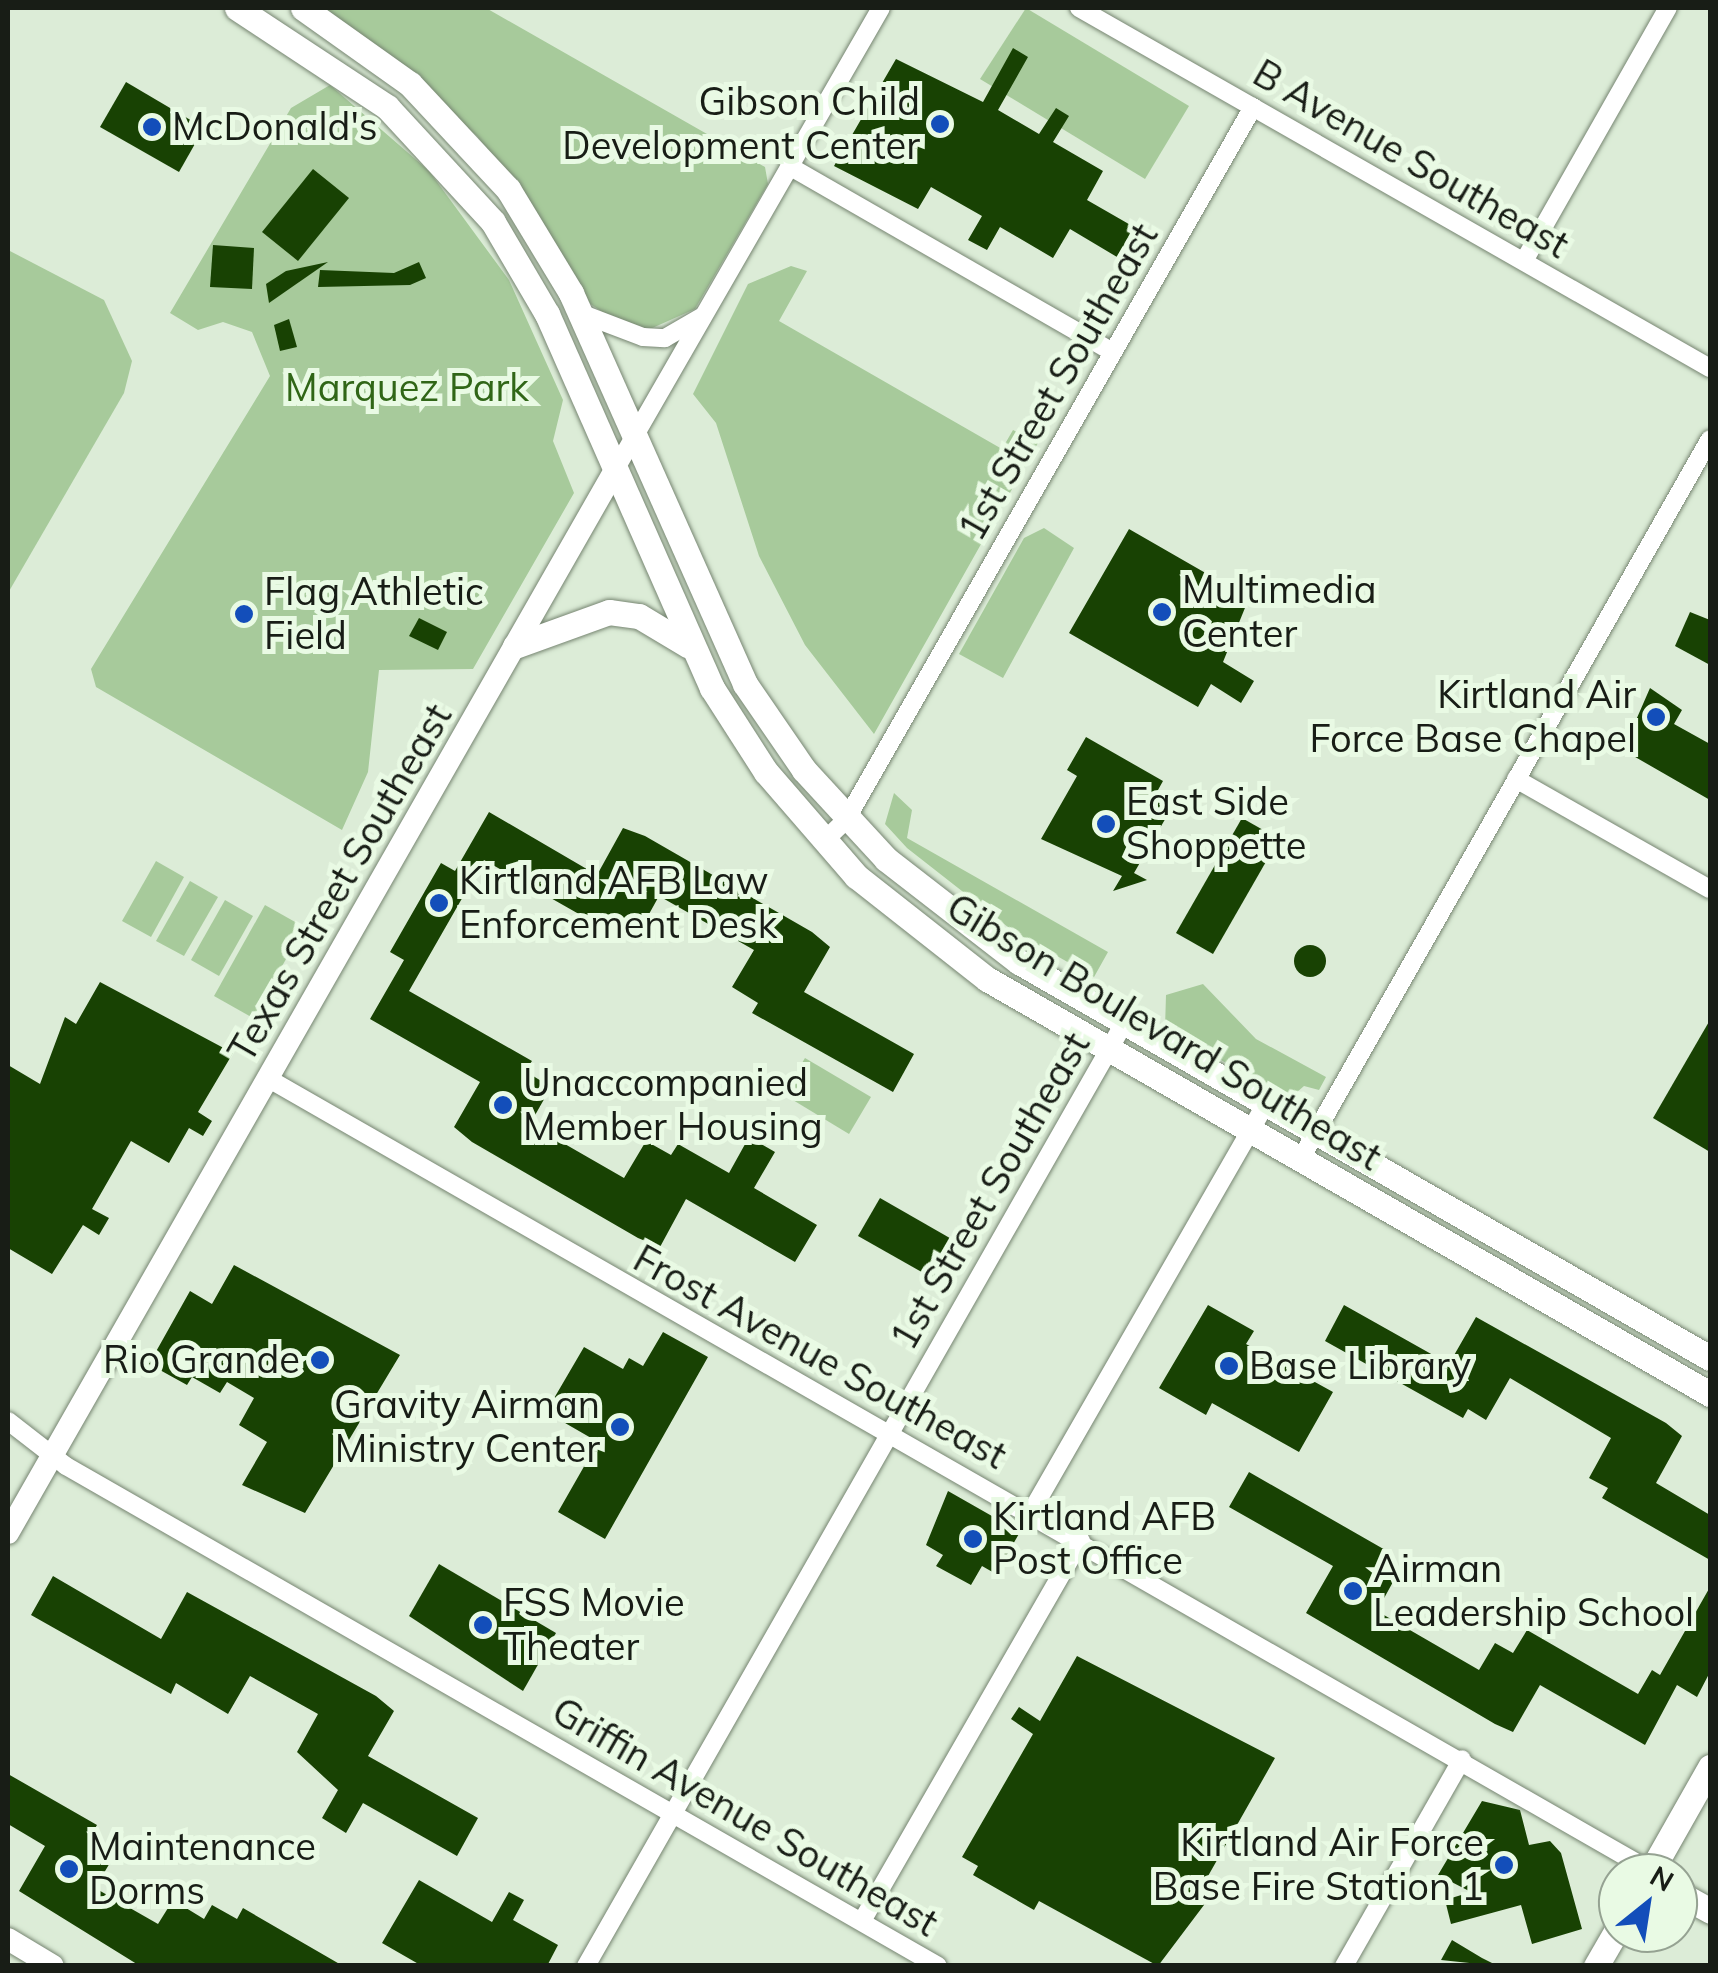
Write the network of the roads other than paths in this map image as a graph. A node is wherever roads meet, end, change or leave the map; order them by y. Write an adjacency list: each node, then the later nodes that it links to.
1 (238, 8): 15 (main road, Gibson Boulevard Southeast)
2 (303, 8): 9 (main road, Gibson Boulevard Southeast)
3 (882, 8): 7 (street, Texas Street Southeast)
4 (1079, 8): 6 (street, B Avenue Southeast)
5 (1668, 8): 8 (street)
6 (1253, 107): 8 (street, B Avenue Southeast); 11 (street, 1st Street Southeast)
7 (789, 166): 10 (street, Texas Street Southeast); 11 (street)
8 (1524, 260): 12 (street, B Avenue Southeast)
9 (579, 312): 10 (street); 13 (main road, Gibson Boulevard Southeast)
10 (703, 316): 13 (street, Texas Street Southeast)
11 (1112, 352): 19 (street, 1st Street Southeast)
12 (1710, 368)
13 (634, 438): 15 (street, Texas Street Southeast); 19 (main road, Gibson Boulevard Southeast)
14 (1710, 440): 18 (street)
15 (615, 470): 16 (street, Texas Street Southeast); 17 (main road, Gibson Boulevard Southeast)
16 (515, 646): 17 (main road); 24 (street, Texas Street Southeast)
17 (691, 647): 20 (main road, Gibson Boulevard Southeast)
18 (1516, 779): 21 (street); 27 (street)
19 (846, 820): 20 (street, 1st Street Southeast); 22 (main road, Gibson Boulevard Southeast)
20 (824, 842): 23 (main road, Gibson Boulevard Southeast)
21 (1710, 889)
22 (1124, 1023): 23 (street, 1st Street Southeast); 25 (main road, Gibson Boulevard Southeast)
23 (1108, 1051): 26 (main road, Gibson Boulevard Southeast); 32 (street, 1st Street Southeast)
24 (269, 1080): 32 (street, Frost Avenue Southeast); 33 (street, Texas Street Southeast)
25 (1266, 1103): 26 (street); 27 (main road, Gibson Boulevard Southeast)
26 (1250, 1131): 28 (main road, Gibson Boulevard Southeast); 34 (street)
27 (1316, 1132): 28 (street); 29 (main road, Gibson Boulevard Southeast)
28 (1300, 1160): 30 (main road, Gibson Boulevard Southeast)
29 (1710, 1358)
30 (1710, 1394)
31 (8, 1422): 33 (street, Griffin Avenue Southeast)
32 (888, 1434): 34 (street, Frost Avenue Southeast); 39 (street, 1st Street Southeast)
33 (52, 1455): 35 (street, Texas Street Southeast); 39 (street, Griffin Avenue Southeast)
34 (1031, 1512): 36 (street, Frost Avenue Southeast)
35 (8, 1533)
36 (1081, 1540): 37 (street, Frost Avenue Southeast); 42 (street)
37 (1462, 1759): 40 (street, Frost Avenue Southeast); 47 (street)
38 (1710, 1767): 41 (main road)
39 (672, 1814): 42 (street, Griffin Avenue Southeast); 45 (street, 1st Street Southeast)
40 (1619, 1853)
41 (1662, 1853)
42 (862, 1922): 46 (street, Griffin Avenue Southeast)
43 (8, 1939): 44 (street)
44 (53, 1966)
45 (586, 1966)
46 (938, 1966)
47 (1344, 1966)

